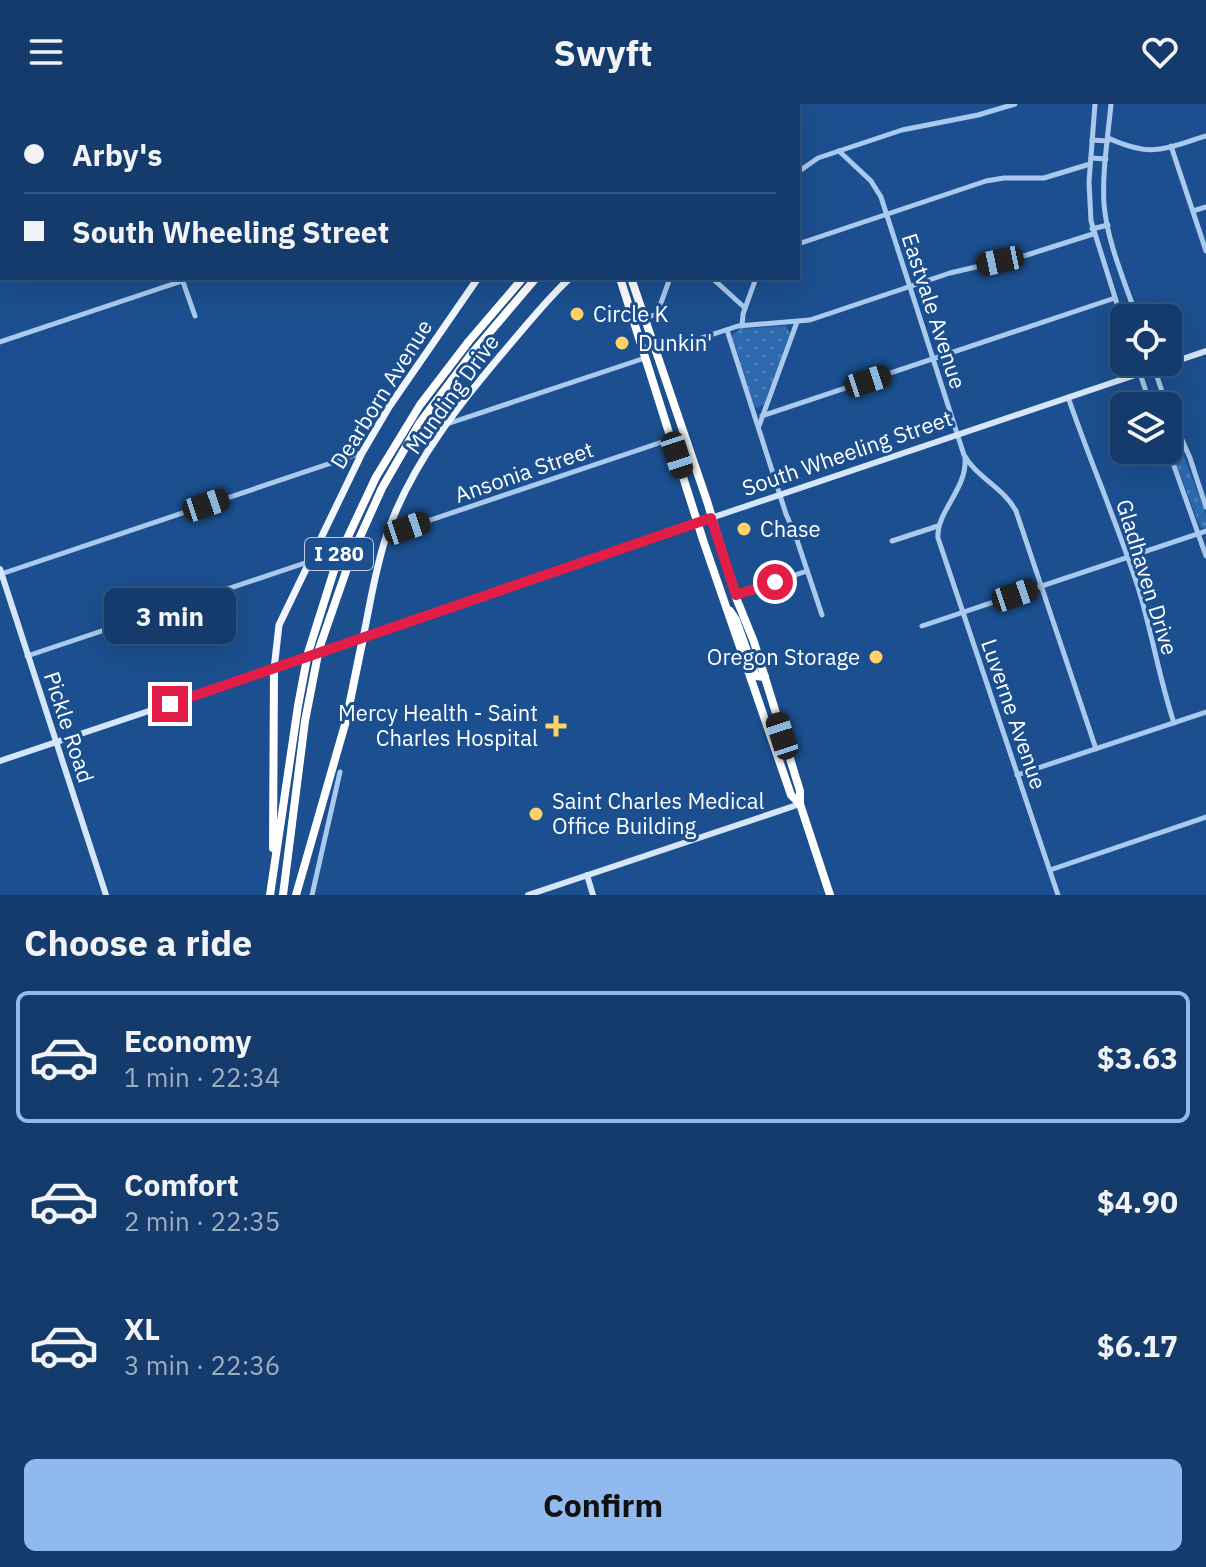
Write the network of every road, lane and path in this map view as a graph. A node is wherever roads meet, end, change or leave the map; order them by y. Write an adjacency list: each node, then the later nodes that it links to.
1 (1015, 104): 8 (street)
2 (1095, 104): 5 (street)
3 (1111, 104): 6 (street)
4 (1206, 136): 7 (street)
5 (1092, 140): 6 (street); 10 (street)
6 (1108, 140): 7 (street); 9 (street)
7 (1171, 146): 13 (street)
8 (839, 151): 11 (street); 14 (street, Eastvale Avenue)
9 (1106, 159): 10 (street); 15 (street)
10 (1090, 161): 14 (street); 16 (street)
11 (800, 170)
12 (1206, 207): 13 (street)
13 (1193, 211): 18 (street)
14 (887, 214): 17 (street); 31 (street, Eastvale Avenue)
15 (1108, 225): 16 (street); 32 (street)
16 (1093, 232): 31 (street); 33 (street)
17 (800, 243)
18 (1206, 251)
19 (179, 280): 44 (street)
20 (182, 280): 37 (street)
21 (477, 280): 58 (main road, Dearborn Avenue)
22 (521, 280): 98 (highway, I 280)
23 (534, 280): 101 (highway, I 280)
24 (568, 280): 53 (main road, Munding Drive)
25 (626, 280): 39 (highway)
26 (627, 280): 38 (highway)
27 (627, 280): 43 (highway)
28 (669, 280): 38 (street)
29 (714, 280): 36 (street)
30 (755, 280): 36 (street)
31 (910, 287): 40 (street); 49 (street, Eastvale Avenue)
32 (1130, 294): 33 (street); 35 (street)
33 (1115, 299): 34 (street); 49 (street)
34 (1117, 304)
35 (1133, 304)
36 (745, 308): 41 (street)
37 (195, 316)
38 (644, 319): 43 (highway)
39 (634, 322): 46 (highway); 47 (highway)
40 (797, 322): 41 (street); 52 (street)
41 (742, 326): 42 (street)
42 (727, 330): 46 (street); 54 (street)
43 (650, 333): 46 (highway)
44 (0, 342)
45 (1206, 351): 48 (street, South Wheeling Street)
46 (656, 353): 63 (highway)
47 (646, 357): 53 (street); 56 (highway)
48 (1182, 357)
49 (933, 359): 52 (street); 55 (street, Eastvale Avenue)
50 (1130, 376): 51 (street, South Wheeling Street)
51 (1068, 397): 55 (street, South Wheeling Street); 71 (street, Gladhaven Drive)
52 (762, 416): 54 (street)
53 (447, 424): 68 (main road, Munding Drive)
54 (758, 428): 61 (street)
55 (957, 434): 59 (street, Eastvale Avenue); 61 (street, South Wheeling Street)
56 (672, 439): 64 (highway); 68 (street, Ansonia Street)
57 (1182, 439): 62 (street)
58 (362, 453): 72 (main road, Dearborn Avenue); 74 (street)
59 (964, 455): 65 (street); 75 (street, Eastvale Avenue)
60 (1173, 464): 67 (street)
61 (780, 495): 63 (street, South Wheeling Street); 73 (street)
62 (1206, 507)
63 (711, 518): 64 (main road, South Wheeling Street); 76 (highway)
64 (698, 523): 77 (highway); 81 (main road, South Wheeling Street)
65 (938, 526): 69 (street); 78 (street, Luverne Avenue)
66 (1206, 531): 67 (street)
67 (1199, 534): 70 (street); 71 (street)
68 (386, 535): 81 (main road, Munding Drive)
69 (892, 541)
70 (1206, 556)
71 (1128, 558): 75 (street); 87 (street, Gladhaven Drive)
72 (308, 562): 82 (street); 83 (main road, Dearborn Avenue)
73 (807, 571): 76 (street); 79 (street)
74 (1, 572): 82 (street, Pickle Road)
75 (1041, 586): 78 (street); 89 (street, Eastvale Avenue)
76 (736, 595): 84 (highway)
77 (724, 604): 84 (highway); 86 (highway)
78 (963, 613): 80 (street); 93 (street, Luverne Avenue)
79 (822, 615)
80 (922, 626)
81 (363, 638): 83 (main road, South Wheeling Street, bridge); 102 (highway)
82 (27, 656): 88 (street, Pickle Road)
83 (279, 667): 88 (street, South Wheeling Street); 98 (highway)
84 (765, 677): 90 (highway)
85 (1206, 712): 87 (street)
86 (764, 714): 90 (highway); 94 (highway)
87 (1174, 723): 89 (street)
88 (54, 743): 91 (street, South Wheeling Street); 99 (street, Pickle Road)
89 (1096, 749): 93 (street)
90 (788, 754): 94 (highway)
91 (0, 761)
92 (340, 772): 103 (street)
93 (1017, 775): 96 (street, Luverne Avenue)
94 (800, 804): 97 (street); 106 (highway)
95 (1206, 817): 96 (street)
96 (1050, 870): 107 (street, Luverne Avenue)
97 (587, 875): 104 (street); 105 (street)
98 (272, 880): 100 (highway, I 280)
99 (106, 895)
100 (270, 895)
101 (283, 895)
102 (296, 895)
103 (312, 895)
104 (528, 895)
105 (593, 895)
106 (830, 895)
107 (1058, 895)

